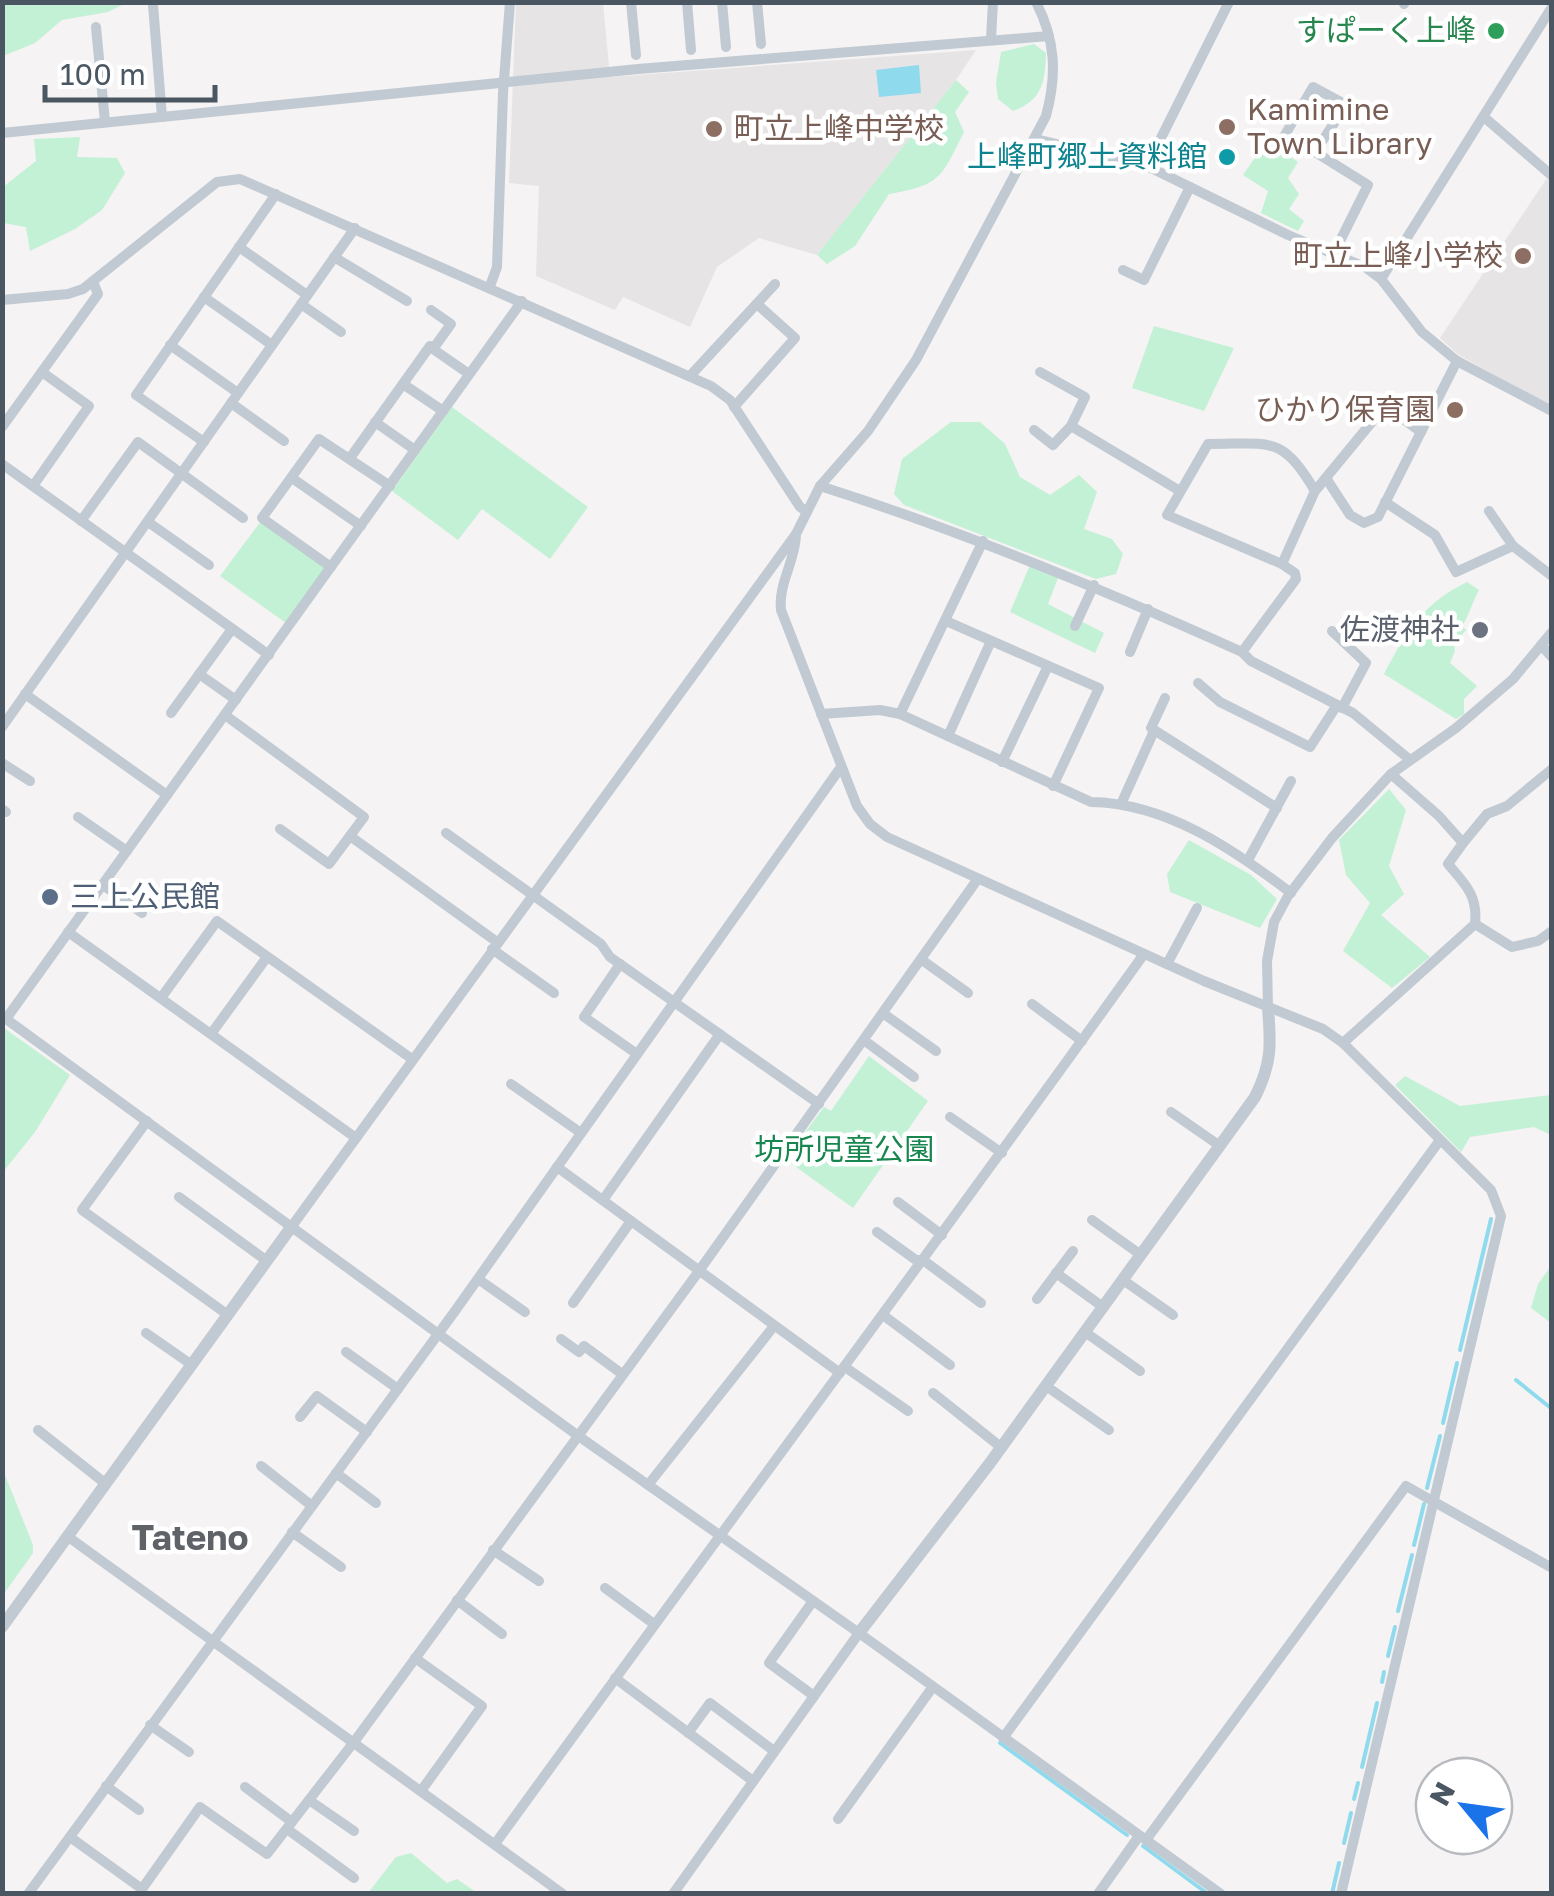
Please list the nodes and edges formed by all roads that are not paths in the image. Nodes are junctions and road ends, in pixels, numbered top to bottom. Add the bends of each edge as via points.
1 (510, 2) edge
2 (631, 2) edge
3 (686, 2) edge
4 (722, 2) edge
5 (757, 2) edge
6 (993, 2) edge
7 (1036, 2) edge
8 (1229, 2) edge
9 (153, 5) edge
10 (1552, 7) edge
11 (96, 27) dead end
12 (1049, 36) junction
13 (991, 40) junction
14 (761, 44) dead end
15 (726, 47) dead end
16 (691, 50) dead end
17 (636, 55) dead end
18 (506, 82) junction
19 (162, 117) junction
20 (1484, 117) junction
21 (105, 122) junction
22 (2, 132) edge
23 (1036, 139) junction
24 (1315, 152) junction
25 (1147, 166) junction
26 (1550, 174) edge
27 (1190, 187) junction
28 (276, 194) junction
29 (355, 228) junction
30 (239, 247) junction
31 (1332, 255) junction
32 (334, 256) junction
33 (1123, 270) dead end
34 (1381, 279) junction
35 (93, 282) junction
36 (775, 284) dead end
37 (490, 286) junction
38 (204, 297) junction
39 (304, 299) junction
40 (2, 300) edge
41 (522, 300) junction
42 (406, 301) dead end
43 (757, 304) junction
44 (431, 310) dead end
45 (340, 332) dead end
46 (170, 345) junction
47 (272, 345) junction
48 (433, 349) junction
49 (1457, 361) junction
50 (42, 372) junction
51 (1040, 372) dead end
52 (470, 374) junction
53 (690, 376) junction
54 (403, 384) junction
55 (235, 398) junction
56 (734, 406) junction
57 (1552, 411) edge
58 (442, 412) junction
59 (376, 422) junction
60 (1071, 426) junction
61 (2, 427) edge
62 (1034, 430) dead end
63 (1421, 432) junction
64 (284, 440) dead end
65 (204, 442) junction
66 (415, 450) junction
67 (350, 458) junction
68 (2, 464) edge
69 (182, 474) junction
70 (292, 478) junction
71 (1326, 478) junction
72 (33, 486) junction
73 (390, 486) junction
74 (820, 486) junction
75 (1180, 491) junction
76 (1315, 492) junction
77 (1386, 502) junction
78 (1489, 511) dead end
79 (808, 512) junction
80 (243, 518) dead end
81 (80, 521) junction
82 (148, 522) junction
83 (361, 526) junction
84 (796, 534) junction
85 (982, 541) junction
86 (1512, 546) junction
87 (126, 554) junction
88 (1282, 564) junction
89 (210, 565) dead end
90 (332, 567) junction
91 (1552, 576) edge
92 (1094, 585) junction
93 (1148, 609) junction
94 (946, 621) junction
95 (1075, 626) dead end
96 (232, 629) junction
97 (1332, 631) dead end
98 (1552, 632) edge
99 (991, 641) junction
100 (1541, 645) junction
101 (1130, 652) dead end
102 (1242, 652) junction
103 (268, 655) junction
104 (1552, 657) edge
105 (1048, 666) junction
106 (199, 674) junction
107 (1198, 684) dead end
108 (25, 694) junction
109 (1164, 698) dead end
110 (236, 700) junction
111 (1339, 706) junction
112 (171, 714) dead end
113 (820, 714) junction
114 (900, 714) junction
115 (225, 715) junction
116 (3, 724) edge
117 (1154, 731) junction
118 (948, 736) junction
119 (1409, 759) junction
120 (1002, 762) junction
121 (2, 763) edge
122 (841, 767) junction
123 (1552, 769) edge
124 (1391, 774) junction
125 (30, 781) dead end
126 (1291, 782) dead end
127 (1053, 786) junction
128 (168, 795) junction
129 (1122, 802) junction
130 (1277, 808) junction
131 (78, 816) dead end
132 (280, 829) dead end
133 (446, 833) dead end
134 (350, 836) junction
135 (1463, 842) junction
136 (127, 851) junction
137 (1248, 860) junction
138 (978, 880) junction
139 (103, 885) junction
140 (1291, 893) junction
141 (531, 896) junction
142 (1198, 908) dead end
143 (142, 913) dead end
144 (1475, 924) junction
145 (1552, 931) edge
146 (68, 932) junction
147 (495, 946) junction
148 (1144, 954) junction
149 (267, 957) junction
150 (922, 960) junction
151 (620, 964) junction
152 (1166, 964) junction
153 (968, 993) dead end
154 (554, 994) dead end
155 (161, 998) junction
156 (674, 1002) junction
157 (1032, 1004) dead end
158 (1268, 1008) junction
159 (884, 1014) junction
160 (4, 1018) edge
161 (211, 1034) junction
162 (720, 1034) junction
163 (865, 1040) junction
164 (1082, 1041) junction
165 (1343, 1043) junction
166 (936, 1052) dead end
167 (638, 1054) junction
168 (412, 1060) junction
169 (914, 1077) dead end
170 (511, 1084) dead end
171 (820, 1104) junction
172 (1171, 1112) dead end
173 (950, 1117) dead end
174 (148, 1121) junction
175 (581, 1133) junction
176 (356, 1138) junction
177 (1440, 1140) junction
178 (1220, 1146) junction
179 (1002, 1153) junction
180 (557, 1167) junction
181 (179, 1197) dead end
182 (603, 1200) junction
183 (898, 1202) dead end
184 (1092, 1220) dead end
185 (632, 1221) junction
186 (292, 1226) junction
187 (877, 1232) dead end
188 (942, 1235) junction
189 (1072, 1251) dead end
190 (1141, 1254) junction
191 (923, 1260) junction
192 (267, 1261) junction
193 (699, 1271) junction
194 (1056, 1273) junction
195 (478, 1279) junction
196 (1123, 1280) junction
197 (1037, 1299) dead end
198 (574, 1303) dead end
199 (981, 1303) dead end
200 (1103, 1306) junction
201 (525, 1312) dead end
202 (228, 1315) junction
203 (884, 1315) junction
204 (1173, 1315) dead end
205 (774, 1326) junction
206 (1085, 1332) junction
207 (146, 1333) dead end
208 (438, 1333) junction
209 (561, 1339) dead end
210 (346, 1352) dead end
211 (192, 1365) junction
212 (950, 1365) dead end
213 (842, 1370) junction
214 (1140, 1371) dead end
215 (622, 1374) junction
216 (1046, 1386) junction
217 (398, 1389) junction
218 (933, 1393) dead end
219 (908, 1411) dead end
220 (300, 1417) dead end
221 (38, 1430) dead end
222 (1108, 1430) dead end
223 (367, 1432) junction
224 (577, 1435) junction
225 (1002, 1448) junction
226 (261, 1466) dead end
227 (336, 1474) junction
228 (106, 1484) junction
229 (648, 1485) junction
230 (1434, 1502) junction
231 (376, 1503) dead end
232 (312, 1506) junction
233 (292, 1532) junction
234 (719, 1534) junction
235 (67, 1536) junction
236 (493, 1550) junction
237 (341, 1567) dead end
238 (1552, 1568) edge
239 (539, 1582) dead end
240 (605, 1588) dead end
241 (457, 1600) junction
242 (814, 1601) junction
243 (654, 1624) junction
244 (2, 1627) edge
245 (859, 1633) junction
246 (502, 1634) dead end
247 (212, 1641) junction
248 (415, 1658) junction
249 (615, 1678) junction
250 (932, 1688) junction
251 (814, 1696) junction
252 (150, 1725) junction
253 (688, 1733) junction
254 (1003, 1738) junction
255 (354, 1742) junction
256 (774, 1751) junction
257 (189, 1752) dead end
258 (753, 1781) junction
259 (106, 1786) junction
260 (244, 1787) dead end
261 (421, 1791) junction
262 (309, 1800) junction
263 (139, 1810) dead end
264 (838, 1819) dead end
265 (289, 1825) junction
266 (354, 1831) dead end
267 (70, 1836) junction
268 (1143, 1838) junction
269 (495, 1844) junction
270 (354, 1878) dead end
271 (28, 1894) edge
272 (563, 1894) edge
273 (673, 1894) edge
274 (1098, 1894) edge
275 (1221, 1894) edge
276 (1340, 1894) edge

1 - 18 street
2 - 17 street
3 - 16 street
4 - 15 street
5 - 14 street
6 - 13 street
7 - 12 street
8 - 25 street
9 - 19 street
10 - 20 street
11 - 21 street
12 - 13 street
12 - 23 street via 1054,88
13 - 18 street
18 - 19 street
18 - 37 street via 498,267
19 - 21 street
20 - 26 street
20 - 34 street
21 - 22 street
23 - 25 street
23 - 74 street via 916,360
24 - 24 street via 1282,140 1313,87 1346,105
24 - 31 street via 1368,186
25 - 27 street
27 - 31 street
27 - 33 street via 1144,280
28 - 29 street
28 - 30 street
28 - 35 street via 240,179 217,182
29 - 32 street
29 - 37 street
30 - 38 street
30 - 39 street
31 - 34 street
32 - 39 street
32 - 42 street
34 - 49 street via 1422,332
35 - 40 street via 68,294
35 - 50 street via 98,294
36 - 43 street
37 - 41 street
38 - 46 street
38 - 47 street
39 - 45 street
39 - 47 street
41 - 52 street
41 - 53 street
43 - 53 street
43 - 56 street via 795,338
44 - 48 street via 451,324
46 - 55 street
46 - 65 street via 136,394
47 - 55 street
48 - 52 street
48 - 54 street
49 - 57 street
49 - 63 street
50 - 61 street
50 - 72 street via 89,406
51 - 60 street via 1084,398
52 - 58 street
53 - 56 street
54 - 58 street
54 - 59 street
55 - 64 street
55 - 65 street
56 - 79 street
58 - 66 street
59 - 66 street
59 - 67 street
60 - 62 street via 1052,445
60 - 75 street
63 - 71 street via 1385,406
63 - 77 street
65 - 69 street
66 - 73 street
67 - 70 street via 319,439
67 - 73 street
68 - 72 street
69 - 80 street
69 - 81 street via 138,442
69 - 82 street
70 - 83 street
70 - 90 street via 262,518
71 - 76 street
71 - 77 street via 1350,515 1364,523 1378,517
72 - 81 street
73 - 83 street
74 - 79 street
74 - 85 street
75 - 76 street via 1208,444 1273,444 1297,462
75 - 88 street via 1167,515
76 - 88 street
77 - 86 street via 1436,535 1456,572
78 - 86 street
79 - 84 street
81 - 87 street
82 - 87 street
82 - 89 street
83 - 90 street
84 - 113 street via 781,610
84 - 141 street
85 - 92 street
85 - 94 street
86 - 91 street
87 - 96 street
87 - 108 street
88 - 102 street via 1296,579
90 - 103 street
92 - 93 street
92 - 95 street
93 - 101 street
93 - 102 street
94 - 99 street
94 - 114 street
96 - 103 street
96 - 106 street
97 - 111 street via 1366,663
98 - 100 street
99 - 105 street
99 - 118 street
100 - 104 street
100 - 119 street via 1470,716
102 - 111 street
103 - 110 street
105 - 120 street
105 - 127 street via 1100,688
106 - 110 street
106 - 112 street
107 - 111 street via 1310,748
108 - 116 street
108 - 128 street
109 - 117 street
110 - 115 street
111 - 119 street
113 - 114 street
113 - 122 street
114 - 118 street
115 - 128 street
115 - 134 street via 364,817
117 - 129 street
117 - 130 street
118 - 120 street
119 - 124 street
120 - 127 street
121 - 125 street
122 - 138 street via 870,824
122 - 156 street
123 - 135 street via 1488,814
124 - 135 street
124 - 140 street
126 - 130 street
127 - 129 street via 1091,802
128 - 136 street
129 - 137 street
130 - 137 street
131 - 136 street
132 - 134 street via 330,864
133 - 141 street
134 - 147 street
135 - 144 street via 1448,864 1477,904
136 - 139 street
137 - 140 street
138 - 148 street
138 - 150 street
139 - 143 street
139 - 146 street
140 - 158 street via 1274,922
141 - 147 street
141 - 151 street
142 - 152 street
144 - 145 street via 1512,947
144 - 165 street
146 - 155 street
146 - 160 street
147 - 154 street
147 - 168 street
148 - 152 street
148 - 164 street
149 - 155 street via 217,921
149 - 161 street
149 - 168 street
150 - 153 street
150 - 159 street
151 - 156 street
151 - 167 street via 584,1017
152 - 158 street
155 - 161 street
156 - 162 street
156 - 167 street
157 - 164 street
158 - 165 street
158 - 178 street via 1268,1070
159 - 163 street
159 - 166 street
160 - 174 street
161 - 176 street
162 - 171 street
162 - 182 street
163 - 169 street
163 - 171 street
164 - 179 street
165 - 177 street
167 - 175 street
168 - 176 street
170 - 175 street
171 - 193 street
172 - 178 street
173 - 179 street
174 - 186 street
174 - 202 street via 82,1210
175 - 180 street
176 - 186 street
177 - 230 street via 1491,1190 1501,1216
177 - 254 street
178 - 190 street
179 - 188 street
180 - 182 street
180 - 195 street
181 - 192 street
182 - 185 street
183 - 188 street
184 - 190 street
185 - 193 street
185 - 198 street
186 - 192 street
186 - 208 street
187 - 191 street
188 - 191 street
189 - 194 street
190 - 196 street
191 - 199 street
191 - 203 street
192 - 202 street
193 - 205 street
193 - 215 street
194 - 197 street
194 - 200 street
195 - 201 street
195 - 208 street
196 - 200 street
196 - 204 street
200 - 206 street
202 - 211 street
203 - 212 street
203 - 213 street
205 - 213 street
205 - 229 street
206 - 214 street
206 - 216 street
207 - 211 street
208 - 217 street
208 - 224 street
209 - 215 street via 579,1352 584,1346
210 - 217 street
211 - 228 street
213 - 219 street
213 - 234 street
215 - 224 street
216 - 222 street
216 - 225 street
217 - 223 street
218 - 225 street
220 - 223 street via 317,1396
221 - 228 street
223 - 227 street
224 - 229 street
224 - 236 street
225 - 245 street
226 - 232 street
227 - 231 street
227 - 232 street
228 - 235 street
229 - 234 street
230 - 238 street
230 - 268 street via 1406,1486
230 - 276 street
232 - 233 street
233 - 237 street
233 - 247 street
234 - 242 street
234 - 243 street
235 - 244 street
235 - 247 street
236 - 239 street
236 - 241 street
240 - 243 street
241 - 246 street
241 - 248 street
242 - 245 street
242 - 251 street via 769,1663
243 - 249 street
245 - 250 street
245 - 251 street
247 - 252 street
247 - 255 street
248 - 255 street
248 - 261 street via 482,1706
249 - 253 street
249 - 269 street
250 - 254 street
250 - 264 street
251 - 256 street
252 - 257 street
252 - 259 street
253 - 256 street via 710,1703
253 - 258 street
254 - 268 street
255 - 261 street
255 - 262 street
256 - 258 street
258 - 273 street
259 - 263 street
259 - 267 street
260 - 265 street
261 - 269 street
262 - 265 street
262 - 266 street
265 - 267 street via 267,1854 200,1808 142,1889
265 - 270 street
267 - 271 street
268 - 274 street
268 - 275 street
269 - 272 street

